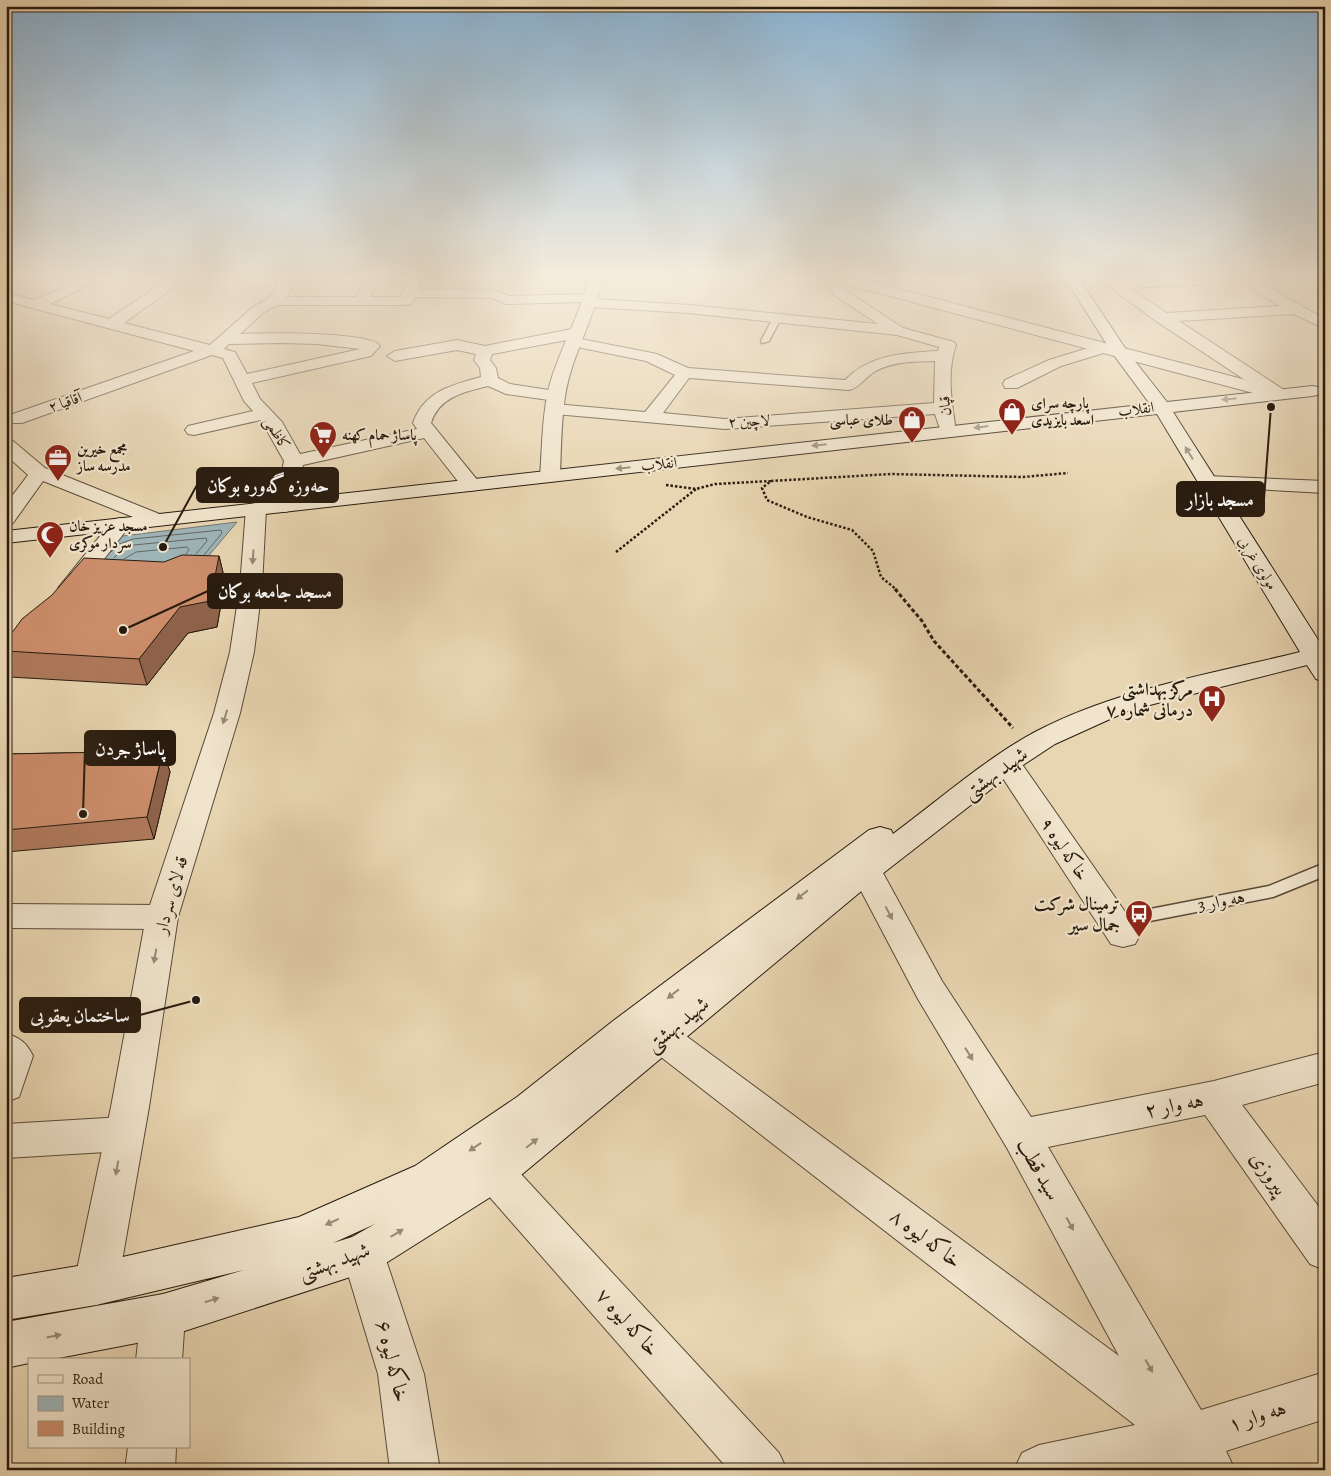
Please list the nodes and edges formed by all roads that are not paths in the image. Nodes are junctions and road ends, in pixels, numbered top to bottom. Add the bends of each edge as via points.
1 (206, 349) edge
2 (223, 349) edge
3 (370, 349) edge
4 (435, 349) edge
5 (473, 349) edge
6 (504, 349) edge
7 (571, 349) edge
8 (620, 349) edge
9 (946, 349) edge
10 (1101, 349) joint
11 (1118, 349) edge
12 (1209, 349) edge
13 (485, 352) junction
14 (1121, 354) junction
15 (394, 356) dead end
16 (943, 356) junction
17 (685, 372) junction
18 (242, 380) junction
19 (490, 380) junction
20 (1011, 384) dead end
21 (1319, 388) edge
22 (1278, 394) junction
23 (555, 402) junction
24 (1161, 406) junction
25 (943, 408) junction
26 (265, 414) junction
27 (652, 415) junction
28 (9, 420) edge
29 (194, 430) dead end
30 (947, 431) junction
31 (428, 432) junction
32 (6, 445) edge
33 (294, 461) junction
34 (35, 472) junction
35 (550, 476) junction
36 (1207, 482) junction
37 (471, 485) junction
38 (1325, 487) edge
39 (271, 507) junction
40 (6, 519) edge
41 (155, 519) junction
42 (120, 524) junction
43 (6, 537) edge
44 (54, 608) edge
45 (1320, 654) edge
46 (1013, 748) junction
47 (866, 870) junction
48 (1325, 870) edge
49 (6, 916) edge
50 (162, 917) junction
51 (1118, 928) joint
52 (661, 1037) junction
53 (6, 1048) edge
54 (1325, 1067) edge
55 (6, 1086) edge
56 (1214, 1097) junction
57 (123, 1134) junction
58 (1021, 1136) junction
59 (6, 1141) edge
60 (494, 1174) junction
61 (1325, 1250) edge
62 (363, 1254) junction
63 (96, 1284) junction
64 (6, 1299) edge
65 (163, 1316) junction
66 (6, 1345) edge
67 (159, 1358) edge
68 (1325, 1394) edge
69 (152, 1448) edge
70 (1200, 1454) edge
71 (150, 1470) edge
72 (415, 1470) edge
73 (762, 1470) edge
74 (1039, 1470) edge

1 - 28 street, آقاقیا ۲
2 - 18 street, کاظمی
3 - 18 street via 366,353
4 - 15 street
5 - 13 street
6 - 13 street
7 - 23 street
8 - 17 street via 651,357
9 - 16 street, قپان
10 - 14 street
10 - 20 street via 1056,363
11 - 14 street, مولوی غربی
12 - 22 street
13 - 19 street via 482,360 488,368
14 - 22 street
14 - 24 street, مولوی غربی
16 - 17 street via 875,363 850,385
16 - 25 street, قپان
17 - 27 street
18 - 26 street, کاظمی via 252,401
19 - 23 street, لاچین ۲ via 506,389
19 - 31 street via 446,393 433,402 423,414 422,424
21 - 22 street, انقلاب
22 -> 24 street, انقلاب
23 - 27 street, لاچین ۲
23 - 35 street
24 -> 30 street, انقلاب
36 -> 24 street, مولوی غربی
25 - 27 street, لاچین ۲ via 725,424
25 - 30 street, قپان
26 - 29 street
26 - 33 street, کاظمی via 273,422
30 -> 35 street, انقلاب
31 - 33 street
31 - 37 street
32 - 34 street
33 - 39 street, کاظمی
34 - 40 street via 39,474
34 - 41 street
35 - 37 street, انقلاب
36 - 38 street
36 - 45 street, مولوی غربی
37 - 39 street, انقلاب
39 - 41 street, انقلاب
39 -> 50 street, قه لای سردار via 251,586 242,652 227,713
41 - 42 street, انقلاب
42 - 43 street, انقلاب
42 - 44 street
45 - 46 street, شهید بهشتی via 1121,704 1045,738
46 - 47 street, شهید بهشتی
46 - 51 street, خاکه لیوه ۹
46 -> 63 street, شهید بهشتی via 818,882 530,1109 429,1178 303,1236
47 - 52 street, شهید بهشتی
47 -> 58 street, سید قطب via 930,990
48 - 51 lane, هه وار 3 via 1273,891
49 - 50 street
50 -> 57 street, قه لای سردار
60 -> 52 street, شهید بهشتی
52 - 70 street, خاکه لیوه ۸
53 - 55 street via 15,1056
54 - 56 street, هه وار ۲
56 - 58 street, هه وار ۲
56 - 61 street, پیروزی
57 - 59 street
57 -> 63 street, قه لای سردار
58 -> 70 street, سید قطب
62 -> 60 street, شهید بهشتی
60 - 73 street, خاکه لیوه ۷
65 -> 62 street, شهید بهشتی
62 - 72 street, خاکه لیوه ۶ via 401,1374
63 - 64 street, شهید بهشتی
66 -> 65 street, شهید بهشتی
65 - 67 street
68 - 70 street, هه وار ۱
69 - 71 street
70 - 74 street, هه وار ۱

